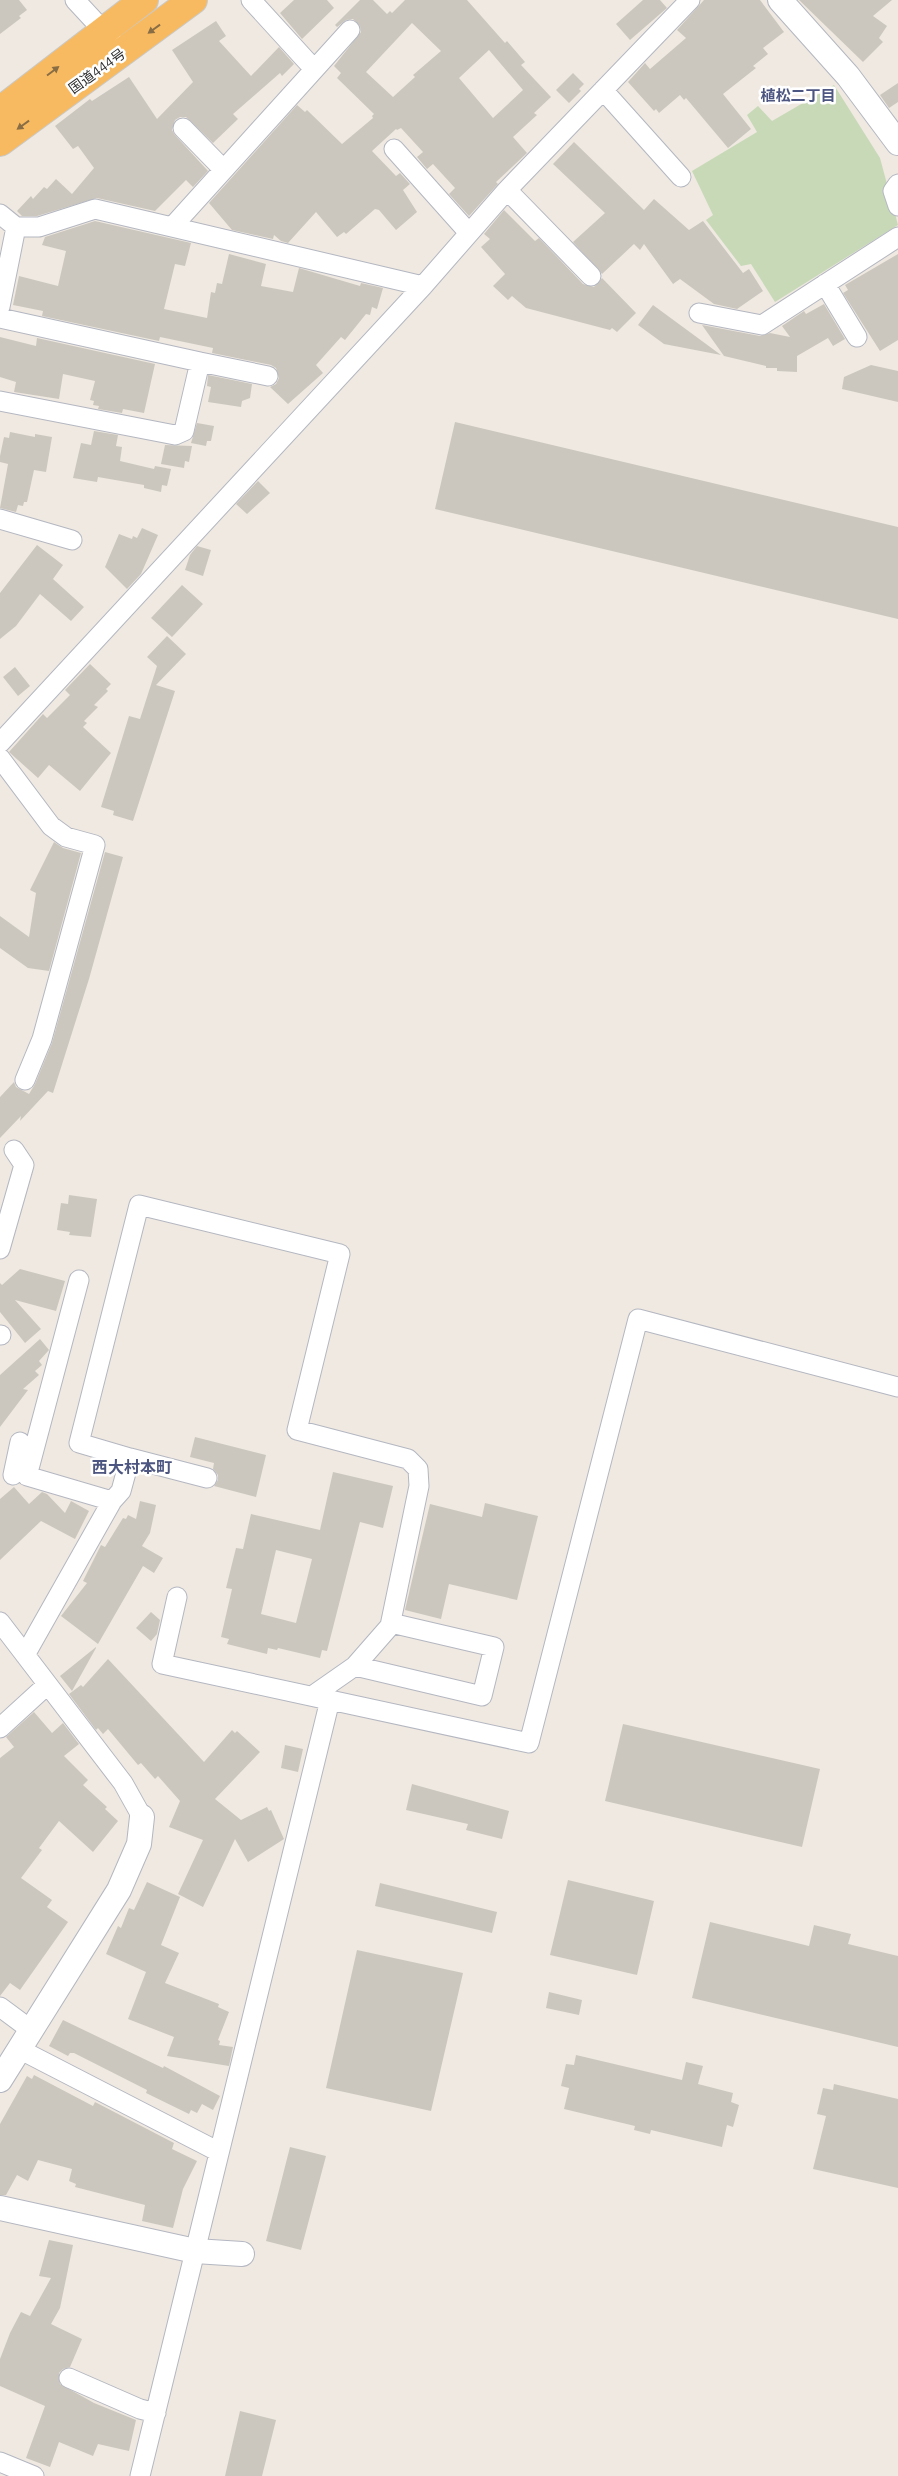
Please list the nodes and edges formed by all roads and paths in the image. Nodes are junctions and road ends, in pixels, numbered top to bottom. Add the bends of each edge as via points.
1 (75, 0) edge
2 (144, 0) edge
3 (193, 0) edge
4 (251, 0) edge
5 (690, 0) edge
6 (780, 0) edge
7 (350, 30) dead end
8 (105, 31) junction
9 (122, 52) junction
10 (314, 69) junction
11 (603, 90) junction
12 (0, 111) edge
13 (183, 128) dead end
14 (0, 142) edge
15 (898, 143) edge
16 (394, 149) dead end
17 (223, 169) junction
18 (681, 177) dead end
19 (898, 184) edge
20 (508, 190) junction
21 (898, 206) edge
22 (0, 214) edge
23 (16, 227) junction
24 (172, 227) junction
25 (469, 233) junction
26 (898, 238) edge
27 (591, 276) dead end
28 (825, 284) junction
29 (3, 286) edge
30 (423, 286) junction
31 (0, 307) edge
32 (699, 313) dead end
33 (0, 318) edge
34 (857, 336) dead end
35 (200, 362) junction
36 (268, 376) dead end
37 (0, 401) edge
38 (0, 519) edge
39 (72, 540) dead end
40 (1, 738) edge
41 (0, 758) edge
42 (25, 1080) dead end
43 (14, 1150) dead end
44 (3, 1226) edge
45 (0, 1250) edge
46 (79, 1280) dead end
47 (898, 1387) edge
48 (20, 1442) dead end
49 (130, 1458) junction
50 (207, 1478) dead end
51 (13, 1479) edge
52 (112, 1501) junction
53 (177, 1597) dead end
54 (0, 1622) edge
55 (391, 1623) junction
56 (24, 1655) junction
57 (355, 1666) junction
58 (47, 1685) junction
59 (321, 1698) junction
60 (0, 1728) edge
61 (142, 1817) joint
62 (0, 2008) edge
63 (25, 2039) junction
64 (0, 2080) edge
65 (219, 2152) junction
66 (0, 2208) edge
67 (194, 2251) junction
68 (242, 2254) dead end
69 (69, 2378) dead end
70 (156, 2413) junction
71 (0, 2462) edge
72 (34, 2476) edge
73 (140, 2476) edge

1 - 8 street
2 - 8 highway, 国道444号
3 -> 9 highway, 国道444号
4 - 10 street
5 - 11 street
6 - 15 street via 848,76
7 - 10 street
8 - 9 street
12 -> 8 highway, 国道444号
9 -> 14 highway, 国道444号
10 - 17 street
11 - 18 street
11 - 20 street
13 - 17 street
16 - 25 street
17 - 24 street
19 - 21 street via 893,190
20 - 25 street
20 - 27 street
22 - 23 street
23 - 24 street via 39,227 95,209
23 - 29 street
24 - 30 street
25 - 30 street
26 - 28 street
28 - 32 street via 762,325
28 - 34 street
29 - 31 street
30 - 40 street
33 - 35 street
35 - 36 street
35 - 37 street via 184,431 175,435
38 - 39 street
41 - 42 street via 51,826 66,837 95,845 42,1039
43 - 44 street via 24,1165
44 - 45 street
46 - 51 street
47 - 59 street via 638,1319 529,1743
48 - 51 street
49 - 50 street
49 - 52 street via 121,1491
49 - 55 street via 79,1443 139,1205 340,1254 297,1430 408,1459 418,1469 419,1486
51 - 52 street
52 - 56 street
53 - 59 street via 162,1664
54 - 56 street
55 - 57 street
55 - 57 street via 494,1647 482,1696
56 - 58 street
57 - 59 street
58 - 60 street
58 - 61 street via 123,1783
59 - 65 street
61 - 63 street via 139,1844 119,1890
62 - 63 street
63 - 64 street
63 - 65 street
65 - 67 street
66 - 67 street
67 - 68 street
67 - 70 street
69 - 70 street
70 - 73 street
71 - 72 street

